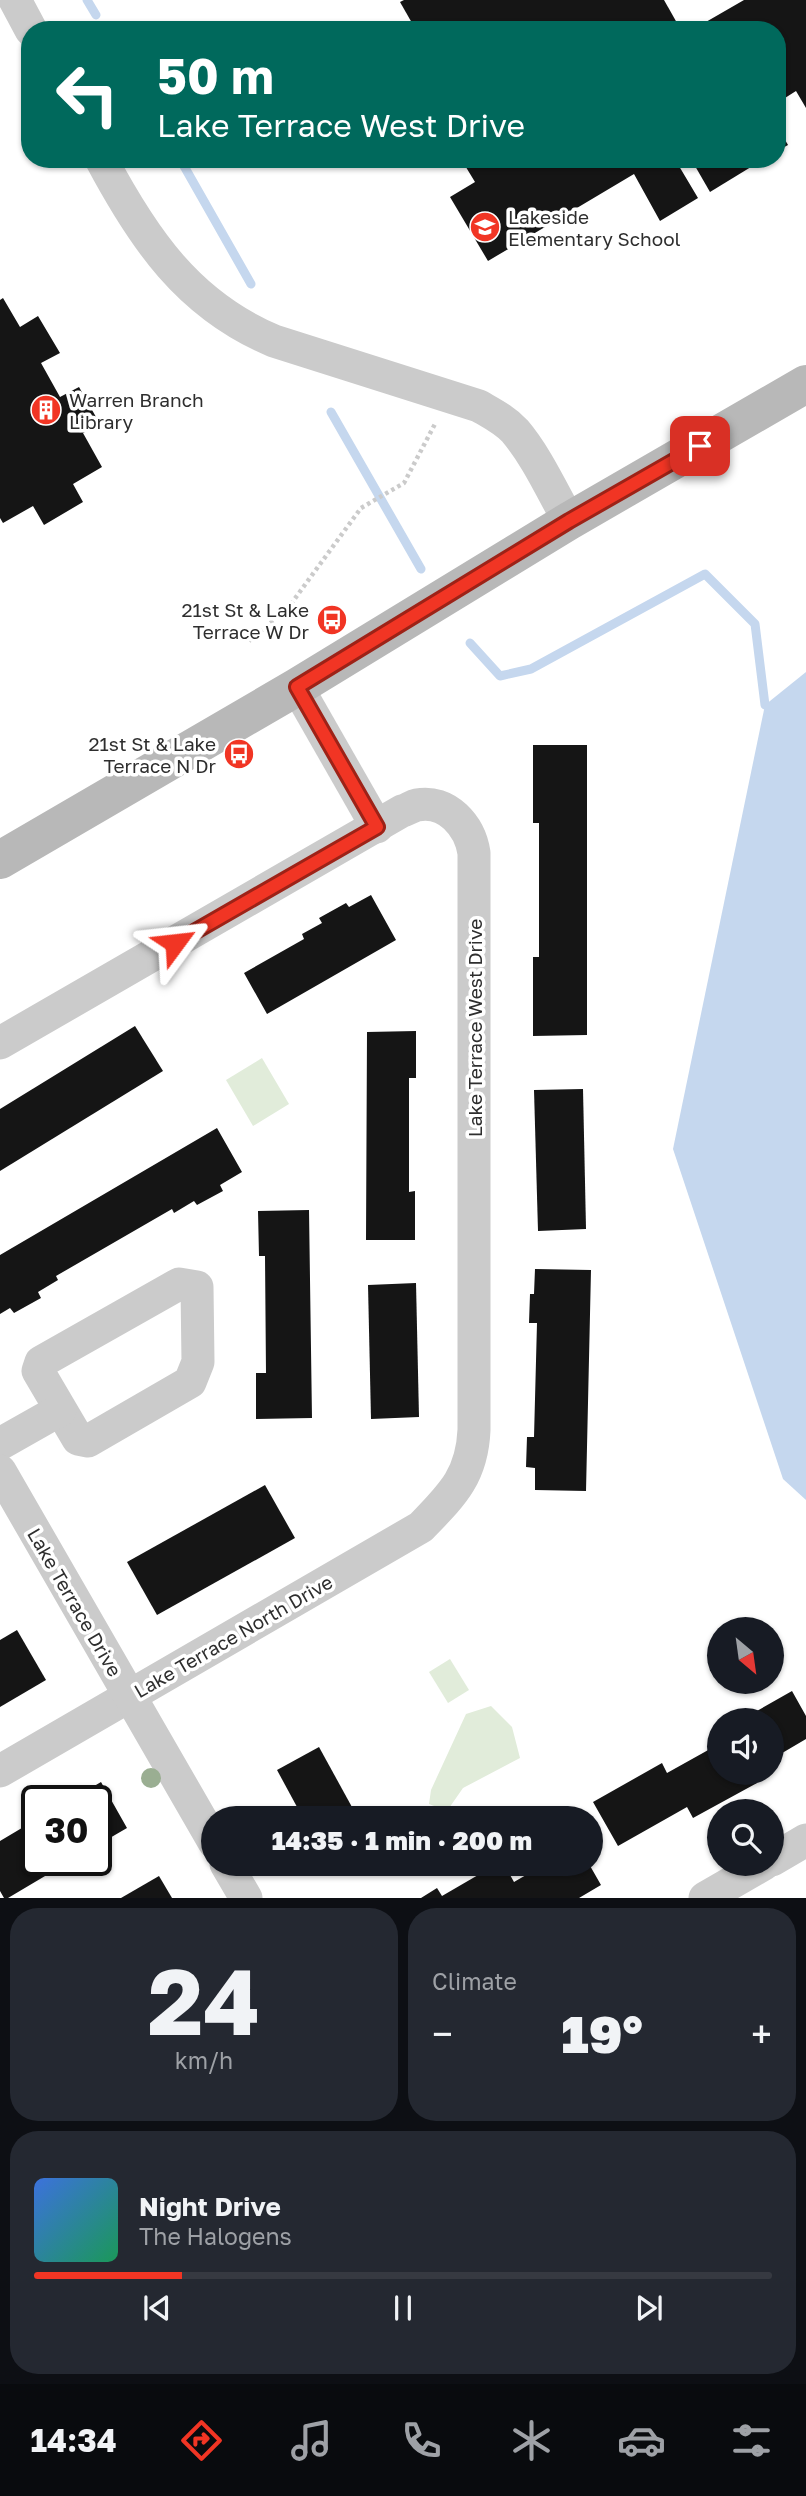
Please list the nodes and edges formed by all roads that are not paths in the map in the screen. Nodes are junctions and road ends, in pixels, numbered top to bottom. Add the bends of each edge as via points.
1 (15, 0) edge
2 (26, 21) edge
3 (106, 168) edge
4 (806, 384) edge
5 (569, 521) junction
6 (297, 687) junction
7 (377, 827) junction
8 (0, 860) edge
9 (0, 1043) edge
10 (60, 1410) junction
11 (0, 1444) edge
12 (0, 1471) edge
13 (456, 1489) joint
14 (130, 1696) junction
15 (0, 1771) edge
16 (201, 1819) edge
17 (806, 1840) edge
18 (784, 1853) edge
19 (233, 1876) edge
20 (743, 1876) edge
21 (246, 1898) edge
22 (705, 1898) edge

1 - 2 street
3 - 5 street via 148,240 204,298 247,330 274,341 479,406 499,418 527,447
4 - 5 main road
5 - 6 main road
6 - 7 street
6 - 8 main road
7 - 9 street, Lake Terrace West Drive
7 - 13 street, Lake Terrace West Drive via 416,805 432,805 464,825 474,853 473,1438 466,1472
10 - 10 street via 78,1439 88,1441 190,1382 198,1362 197,1287 179,1284 41,1362 38,1371
10 - 11 street
12 - 14 street, Lake Terrace Drive
13 - 14 street, Lake Terrace North Drive via 421,1527
14 - 15 street, Lake Terrace North Drive
14 - 16 street, Lake Terrace Drive
17 - 18 street
19 - 21 street
20 - 22 street

